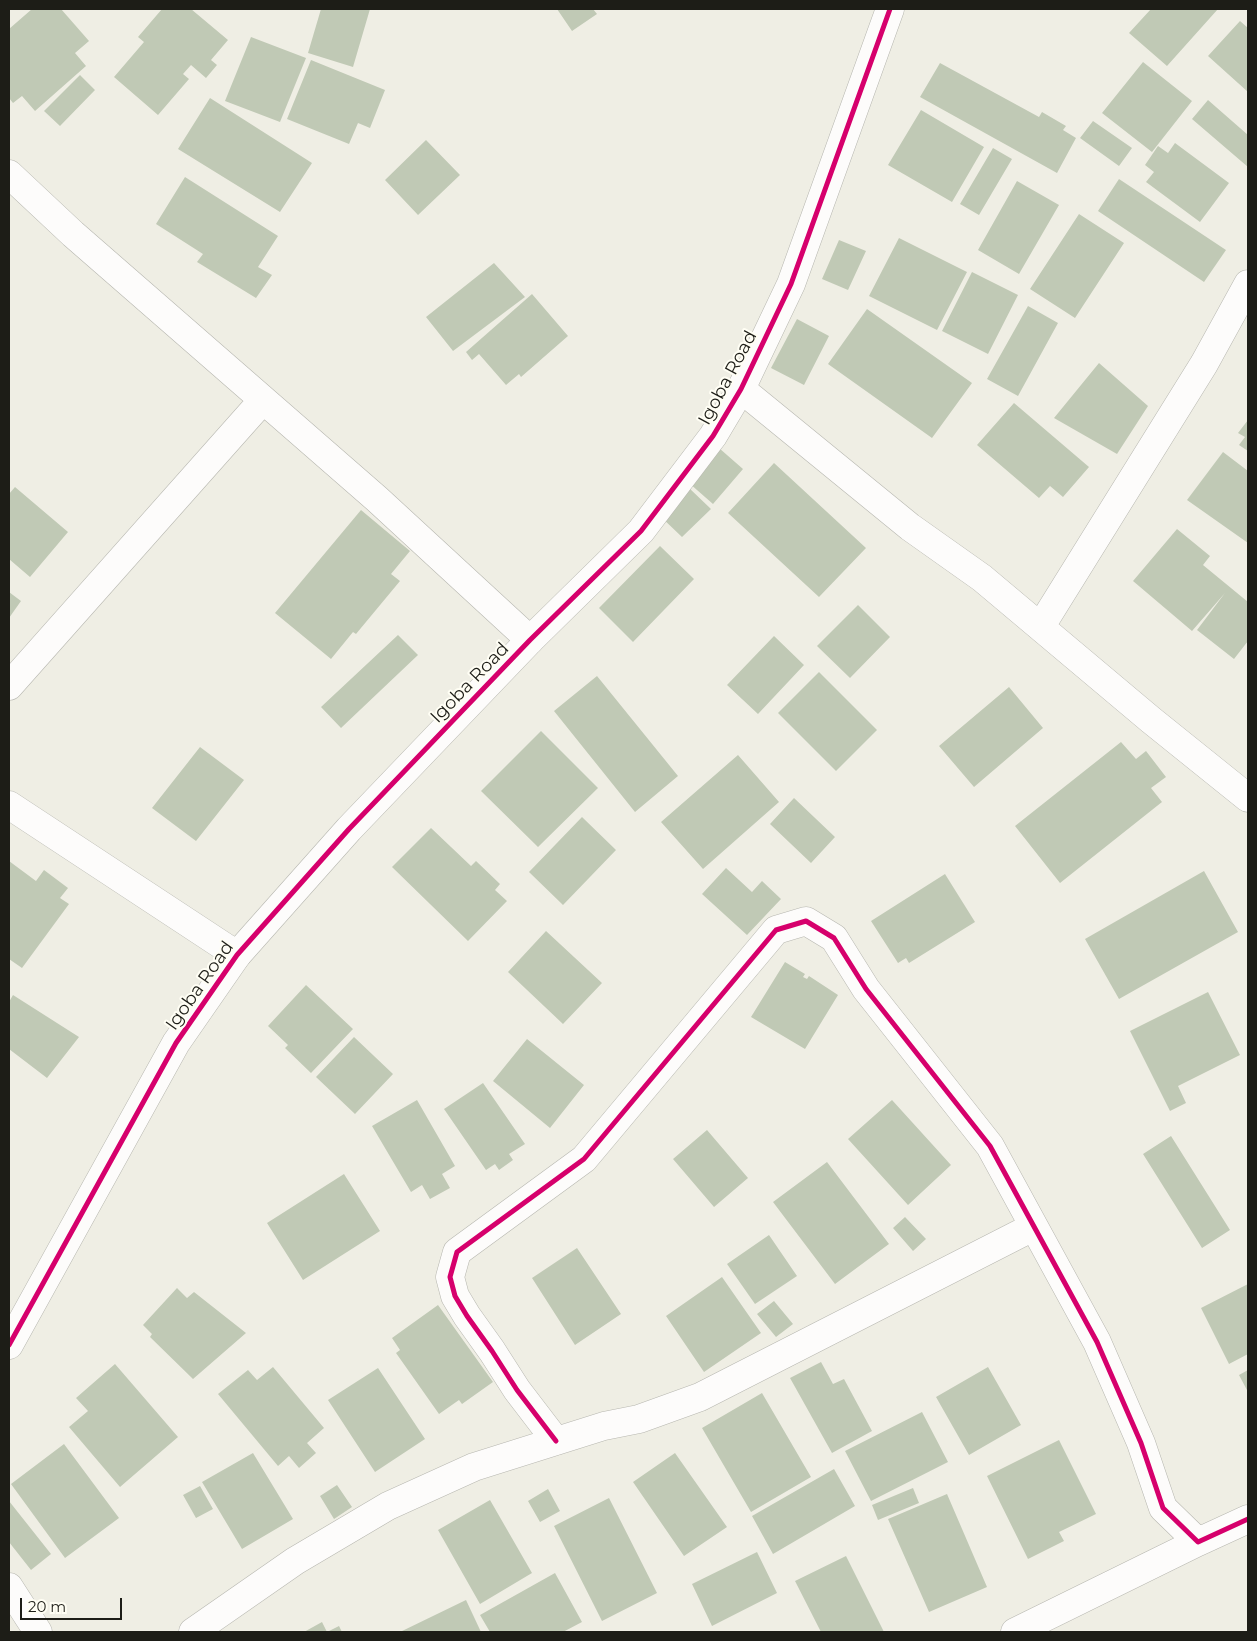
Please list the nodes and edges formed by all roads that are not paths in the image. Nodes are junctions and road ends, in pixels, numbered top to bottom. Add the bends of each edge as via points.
1 (890, 9) edge
2 (9, 174) edge
3 (1248, 284) edge
4 (741, 389) junction
5 (263, 400) junction
6 (1041, 626) junction
7 (530, 640) junction
8 (9, 686) edge
9 (1248, 798) edge
10 (9, 805) edge
11 (237, 955) junction
12 (1033, 1227) junction
13 (9, 1345) edge
14 (556, 1441) junction
15 (1248, 1519) edge
16 (1198, 1542) junction
17 (9, 1588) edge
18 (38, 1632) edge
19 (193, 1632) edge
20 (1016, 1632) edge

1 - 4 street, Igoba Road via 791,284
2 - 5 street
3 - 6 street via 1204,364
4 - 6 street via 910,527 982,578
4 - 7 street, Igoba Road via 713,436 641,531
5 - 7 street via 384,505
5 - 8 street
6 - 9 street
7 - 11 street, Igoba Road via 348,829
10 - 11 street
11 - 13 street, Igoba Road via 176,1042
12 - 14 street via 700,1397 639,1419
12 - 14 street via 990,1146 866,989 834,938 806,921 776,930 584,1159 457,1252 450,1277 456,1296 517,1390
12 - 16 street via 1097,1342 1141,1443 1163,1508
14 - 19 street via 474,1467 388,1506 295,1561
15 - 16 street
16 - 20 street
17 - 18 street

